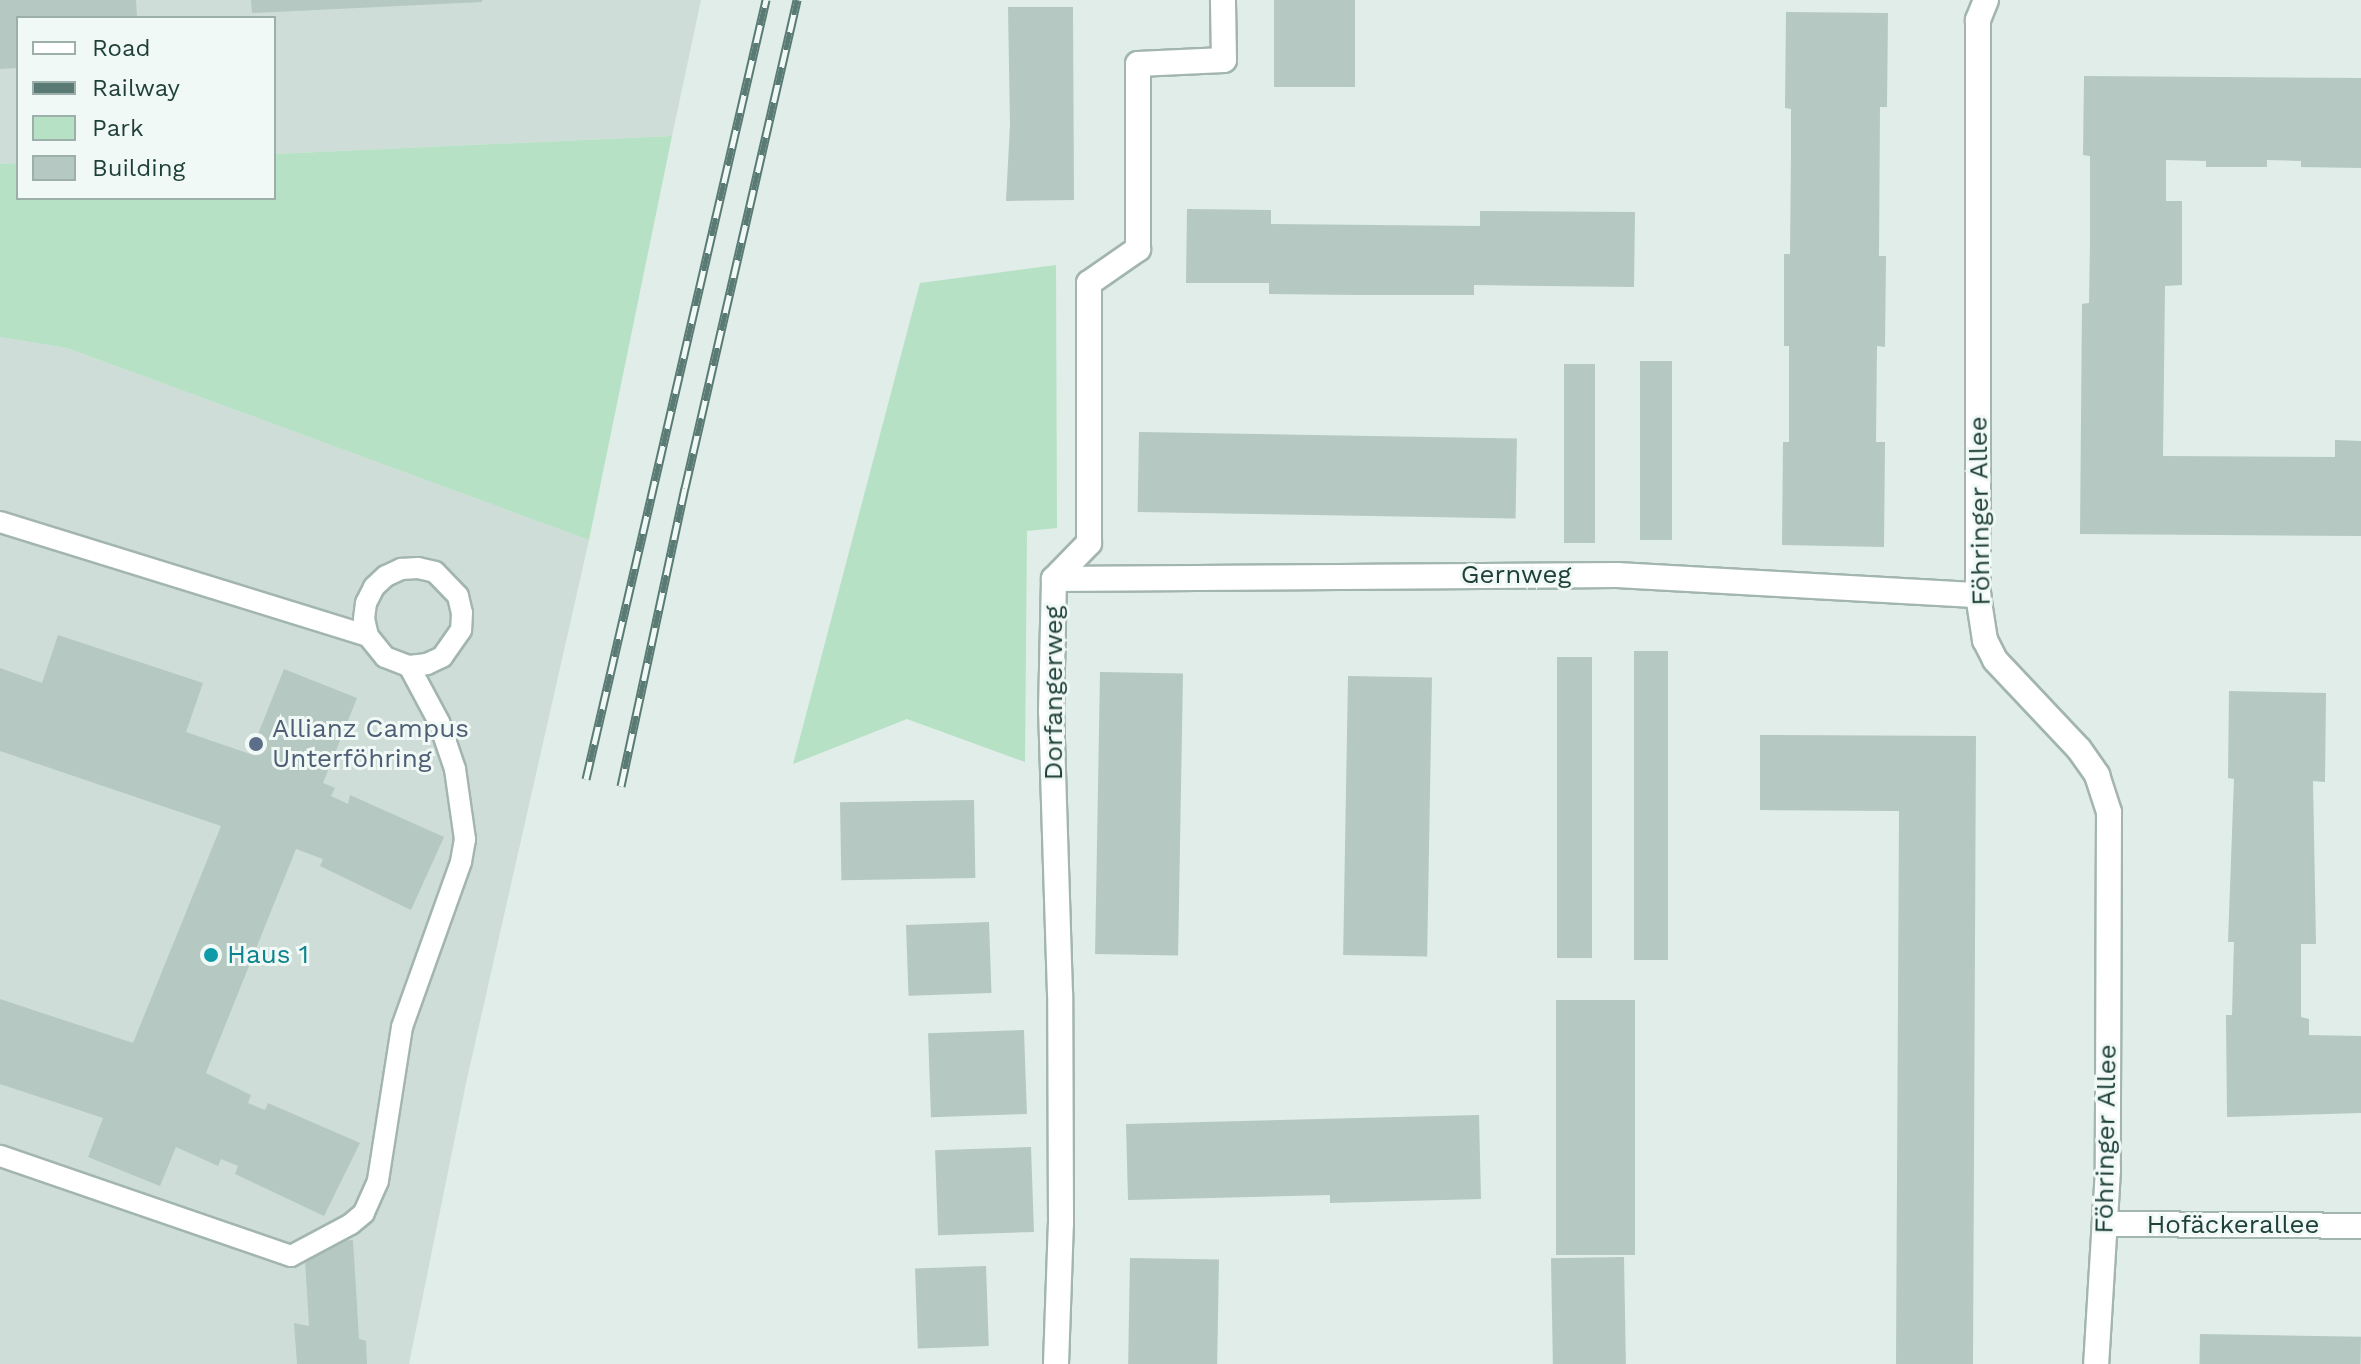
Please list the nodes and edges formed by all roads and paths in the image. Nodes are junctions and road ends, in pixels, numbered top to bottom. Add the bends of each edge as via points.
1 (1223, 0) edge
2 (1986, 0) edge
3 (0, 522) edge
4 (1054, 579) junction
5 (1978, 595) junction
6 (368, 636) junction
7 (409, 666) junction
8 (0, 1156) edge
9 (2106, 1224) junction
10 (2361, 1226) edge
11 (1056, 1364) edge
12 (2096, 1364) edge

1 - 4 street, Dorfangerweg via 1224,60 1138,64 1138,249 1089,283 1089,543
2 - 5 street, Föhringer Allee via 1978,20
3 - 6 lane
4 - 5 street, Gernweg via 1617,575
4 - 11 street, Dorfangerweg via 1051,712 1061,1224
5 - 9 street, Föhringer Allee via 1985,640 1995,660 2079,749 2097,775 2109,812
6 - 7 lane via 385,657
6 - 7 lane via 366,603 386,576 410,568 435,572 458,596 461,630 442,657
7 - 8 lane via 449,745 465,839 402,1027 384,1153 364,1213 291,1256
9 - 10 street, Hofäckerallee
9 - 12 street, Föhringer Allee

